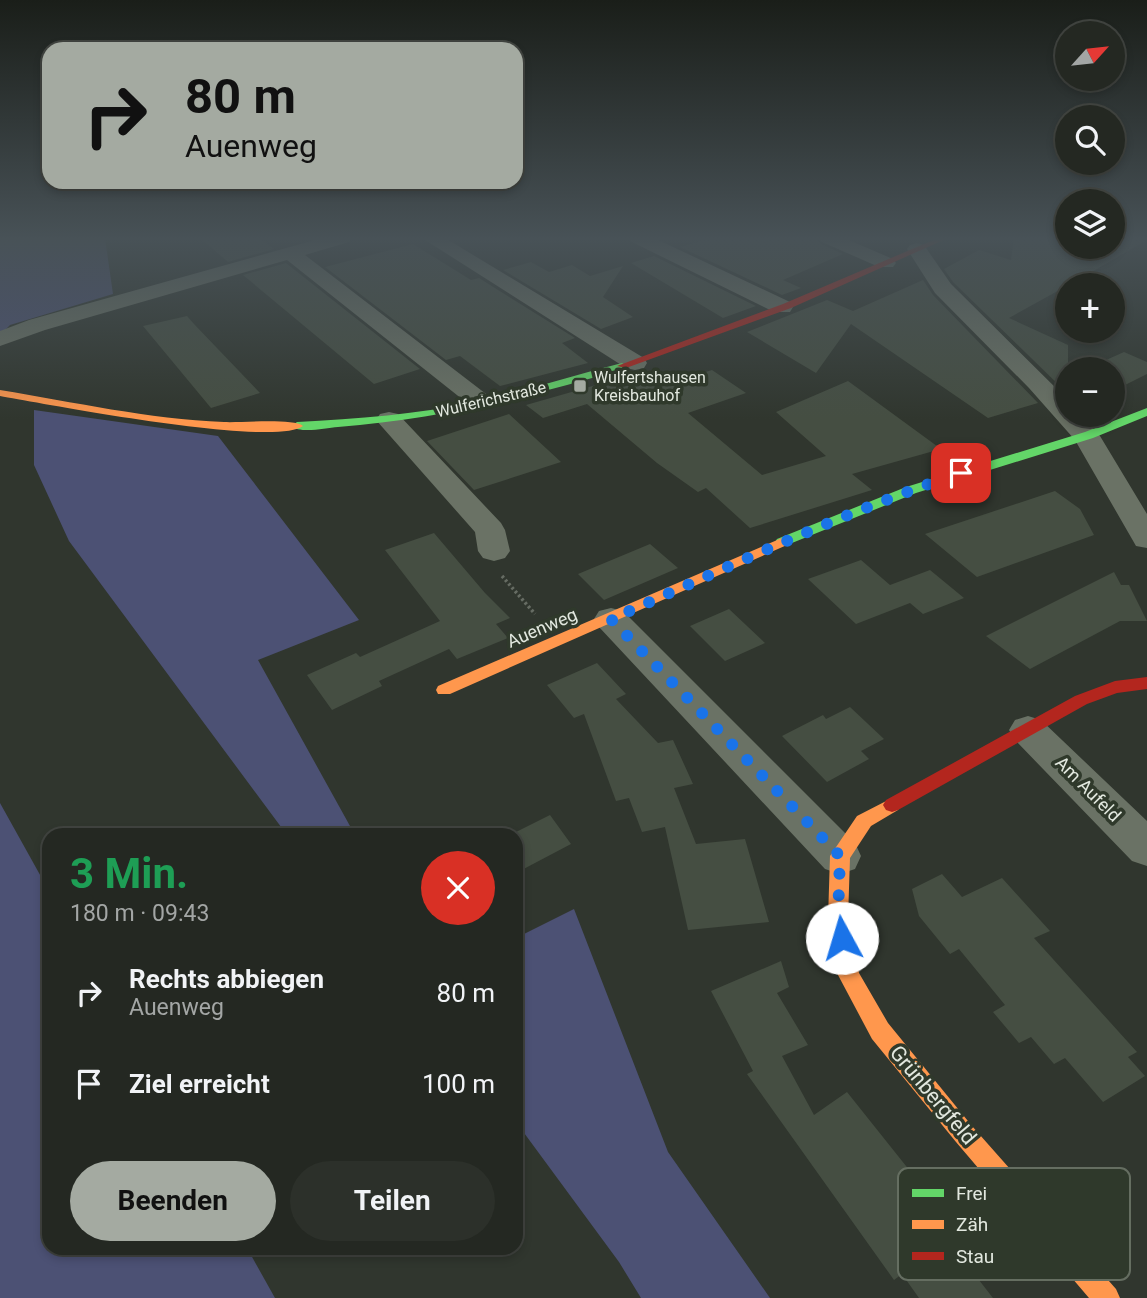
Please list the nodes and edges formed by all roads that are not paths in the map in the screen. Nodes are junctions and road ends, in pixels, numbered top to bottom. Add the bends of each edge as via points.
1 (130, 299) edge
2 (348, 299) edge
3 (531, 299) edge
4 (765, 299) edge
5 (802, 299) edge
6 (954, 299) edge
7 (782, 307) junction
8 (0, 340) edge
9 (635, 363) junction
10 (0, 393) edge
11 (481, 402) junction
12 (1147, 412) edge
13 (389, 419) junction
14 (1086, 436) junction
15 (1147, 539) edge
16 (494, 551) road end
17 (611, 619) junction
18 (1147, 684) edge
19 (444, 690) dead end
20 (1028, 730) junction
21 (1147, 848) edge
22 (840, 856) junction
23 (994, 1168) edge
24 (1091, 1280) edge
25 (1107, 1298) edge

1 - 8 street
2 - 11 street
3 - 9 street
4 - 7 street
5 - 7 street, Wulferichstraße
6 - 14 street
7 - 9 street, Wulferichstraße
9 - 11 street, Wulferichstraße
10 - 13 street, Wulferichstraße via 233,426 289,427
11 - 13 street, Wulferichstraße
12 - 14 street, Auenweg
13 - 16 street via 491,530
14 - 15 street
14 - 17 street, Auenweg via 911,490
17 - 19 street, Auenweg
17 - 22 street
18 - 20 street via 1115,687 1081,700
20 - 21 street, Am Aufeld
20 - 22 street via 864,821
22 - 23 street, Grünbergfeld via 838,919 849,975 880,1031
24 - 25 street, Grünbergfeld

